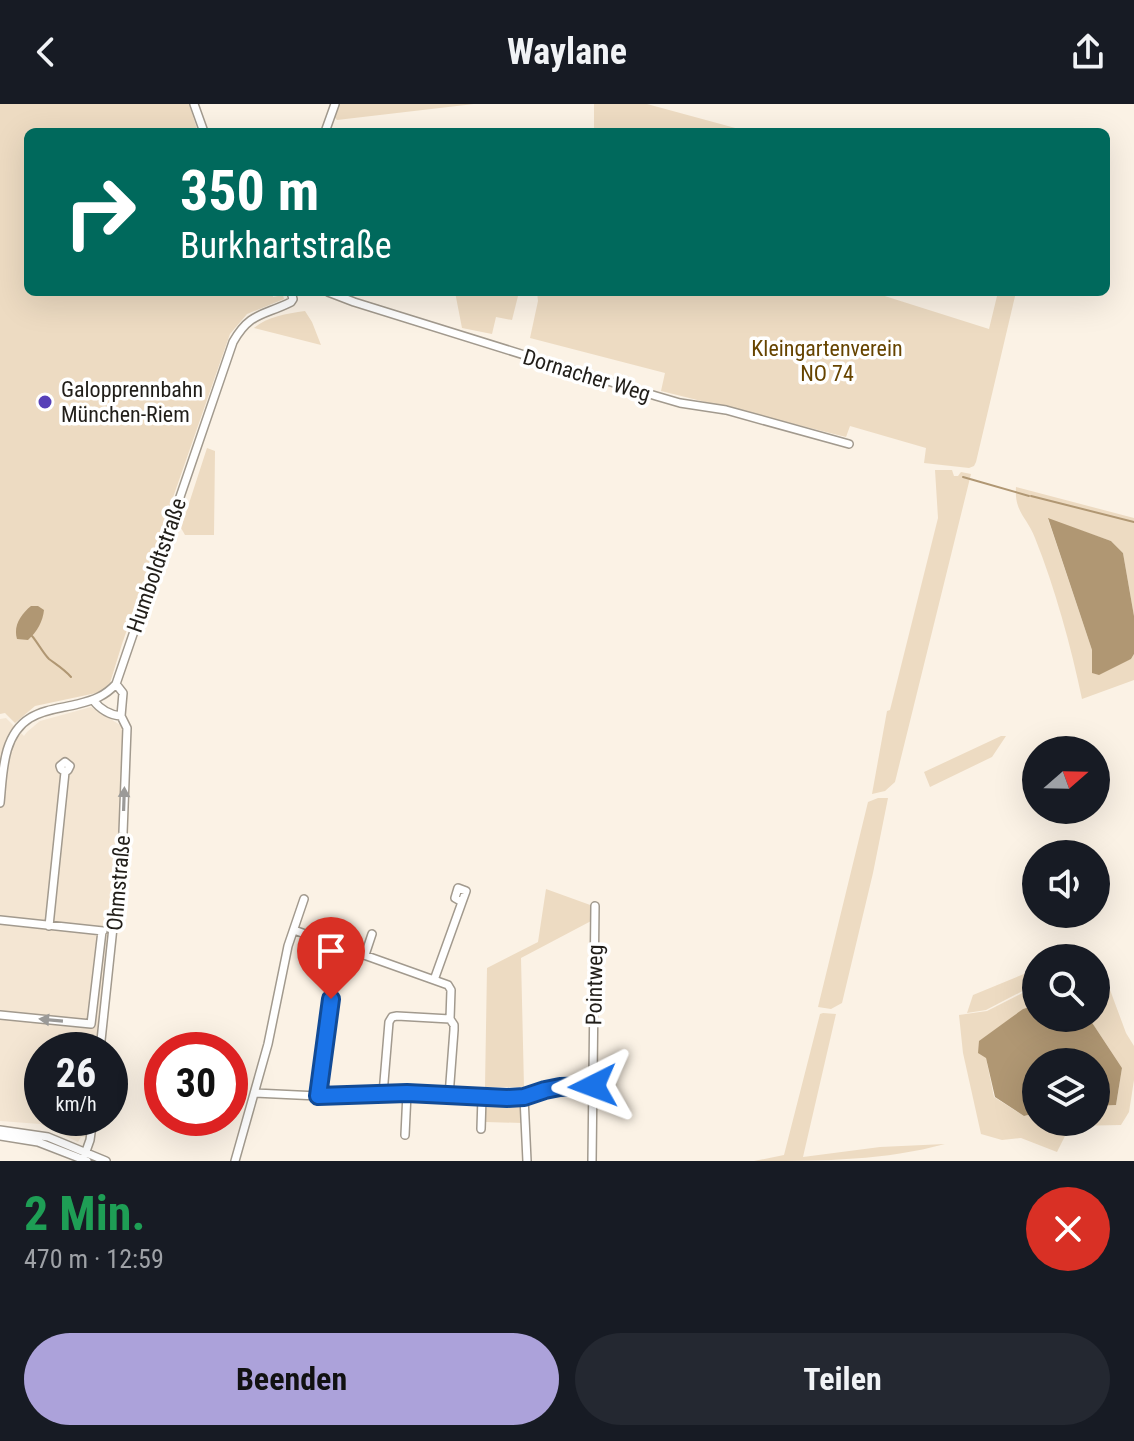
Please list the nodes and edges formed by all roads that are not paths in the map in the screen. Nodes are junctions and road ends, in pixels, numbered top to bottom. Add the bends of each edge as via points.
1 (194, 104) edge
2 (335, 104) edge
3 (203, 128) edge
4 (326, 128) edge
5 (292, 296) edge
6 (338, 296) edge
7 (849, 444) dead end
8 (116, 684) junction
9 (93, 700) junction
10 (121, 716) junction
11 (65, 772) dead end
12 (0, 803) edge
13 (304, 899) dead end
14 (462, 902) dead end
15 (595, 906) dead end
16 (0, 920) edge
17 (49, 926) junction
18 (294, 930) junction
19 (102, 931) junction
20 (113, 932) junction
21 (372, 934) dead end
22 (365, 955) junction
23 (434, 980) junction
24 (331, 999) dead end
25 (0, 1015) edge
26 (450, 1019) junction
27 (91, 1024) junction
28 (103, 1025) junction
29 (102, 1032) edge
30 (593, 1086) junction
31 (255, 1093) junction
32 (407, 1093) junction
33 (383, 1094) junction
34 (318, 1096) junction
35 (449, 1096) junction
36 (482, 1097) junction
37 (524, 1097) junction
38 (481, 1129) dead end
39 (0, 1133) edge
40 (405, 1135) dead end
41 (91, 1136) edge
42 (85, 1158) edge
43 (106, 1161) edge
44 (235, 1161) edge
45 (527, 1161) edge
46 (592, 1161) edge

1 - 3 street
2 - 4 street
5 - 8 street, Humboldtstraße via 287,305 248,322 233,342
6 - 7 street, Dornacher Weg via 680,403 726,410
8 - 9 street
8 - 10 street, Ohmstraße via 123,693
9 - 10 street
9 - 12 street via 39,713 18,729 6,753
20 -> 10 street, Ohmstraße via 127,728
11 - 17 street
13 - 18 street
14 - 23 street
15 - 30 street, Pointweg
16 - 17 street
17 - 19 street
18 - 22 street
18 - 31 street
19 - 20 street
19 - 27 street
20 - 28 street, Ohmstraße
21 - 22 street
22 - 23 street
23 - 26 street via 450,987
24 - 34 street
27 -> 25 street
26 - 33 street via 390,1019
26 - 35 street via 454,1030
27 - 28 street
28 - 29 street, Ohmstraße
30 - 37 street via 560,1087
30 - 46 street, Pointweg
31 - 34 street
31 - 44 street
32 - 33 street
32 - 35 street
32 - 40 street
33 - 34 street
35 - 36 street
36 - 37 street
36 - 38 street
37 - 45 street
39 - 42 street
41 - 42 street
42 - 43 street

